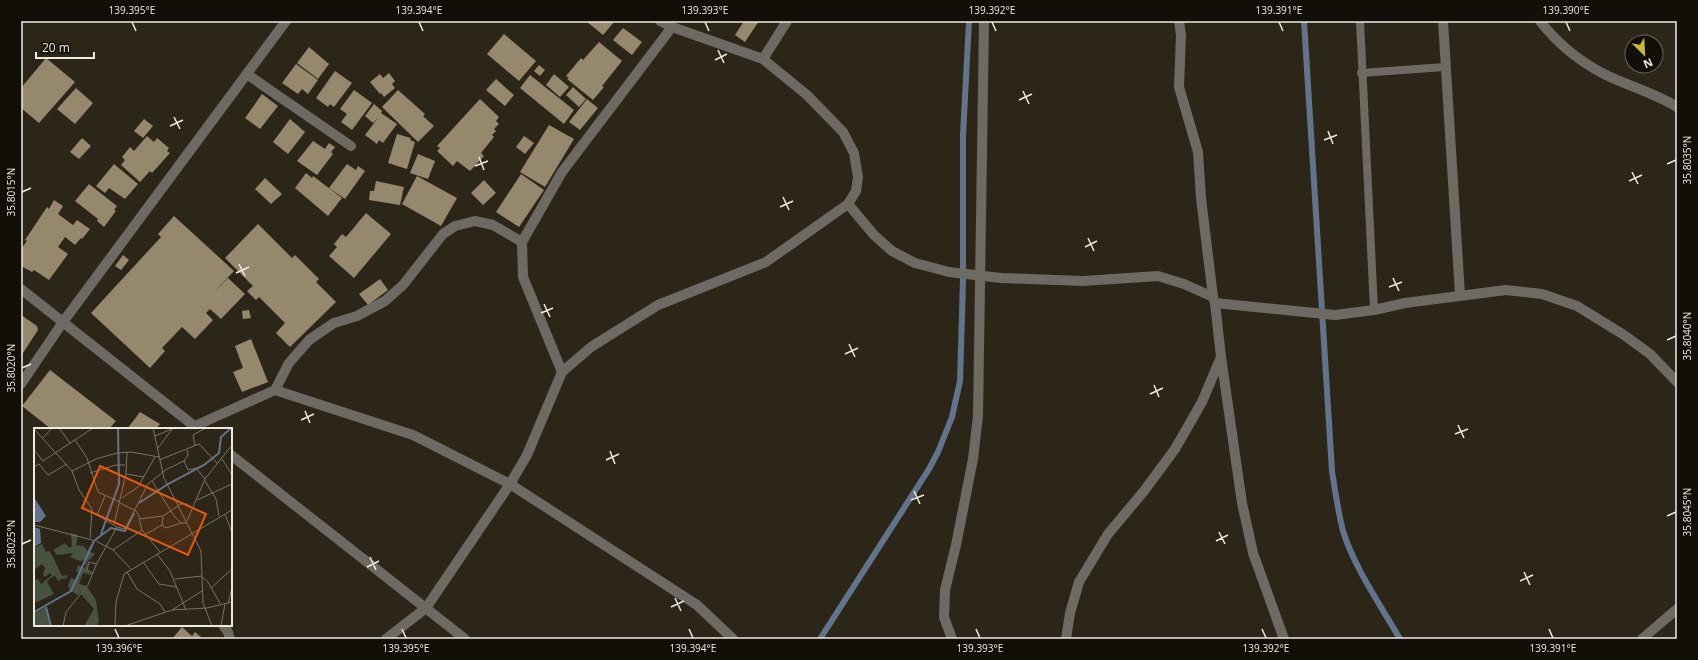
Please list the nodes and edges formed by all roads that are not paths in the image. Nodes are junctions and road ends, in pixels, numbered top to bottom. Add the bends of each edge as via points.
1 (286, 21) edge
2 (660, 21) edge
3 (787, 21) edge
4 (984, 21) edge
5 (1179, 21) edge
6 (1360, 21) edge
7 (1443, 21) edge
8 (1540, 21) edge
9 (672, 27) junction
10 (763, 59) junction
11 (1445, 67) junction
12 (1361, 73) junction
13 (248, 75) junction
14 (1677, 107) edge
15 (351, 146) dead end
16 (848, 204) junction
17 (522, 242) junction
18 (980, 275) junction
19 (21, 289) edge
20 (1460, 295) junction
21 (1214, 300) junction
22 (1374, 310) junction
23 (63, 322) junction
24 (1221, 357) junction
25 (562, 372) junction
26 (1677, 382) edge
27 (21, 384) edge
28 (275, 390) junction
29 (197, 428) edge
30 (232, 456) edge
31 (510, 484) junction
32 (426, 608) junction
33 (1677, 609) edge
34 (224, 626) edge
35 (230, 639) edge
36 (386, 639) edge
37 (465, 639) edge
38 (733, 639) edge
39 (952, 639) edge
40 (1066, 639) edge
41 (1284, 639) edge
42 (1642, 639) edge

1 - 13 street
2 - 9 street
3 - 10 street
4 - 18 street
5 - 21 street via 1179,87 1198,152
6 - 12 lane
7 - 11 street
8 - 14 street via 1553,37 1581,60 1604,74
9 - 10 street
9 - 17 street via 562,172
10 - 16 street via 807,95 843,132 854,153 858,177 856,191
11 - 12 lane
11 - 20 street
12 - 22 lane
13 - 15 street
13 - 23 street
16 - 18 street via 874,235 892,251 915,262 948,272
16 - 25 street via 766,262 658,305 591,346
17 - 25 street via 523,277
17 - 28 street via 493,225 476,221 455,226 443,234 403,285 385,301 357,316 334,323 309,340 289,364
18 - 21 street via 1083,281 1158,276 1184,284
18 - 39 street via 978,416 973,459 945,590 944,617
19 - 23 street
20 - 22 street
20 - 26 street via 1506,290 1542,294 1577,306 1650,354
21 - 22 street via 1335,315
21 - 24 street
23 - 27 street
23 - 29 street
24 - 40 street via 1202,402 1175,449 1108,534 1079,582
24 - 41 street via 1242,503 1253,553
25 - 31 street via 527,455
28 - 29 street
28 - 31 street via 413,435
30 - 32 street
31 - 32 street
31 - 38 street via 697,605
32 - 36 street
32 - 37 street
33 - 42 street
34 - 35 street

